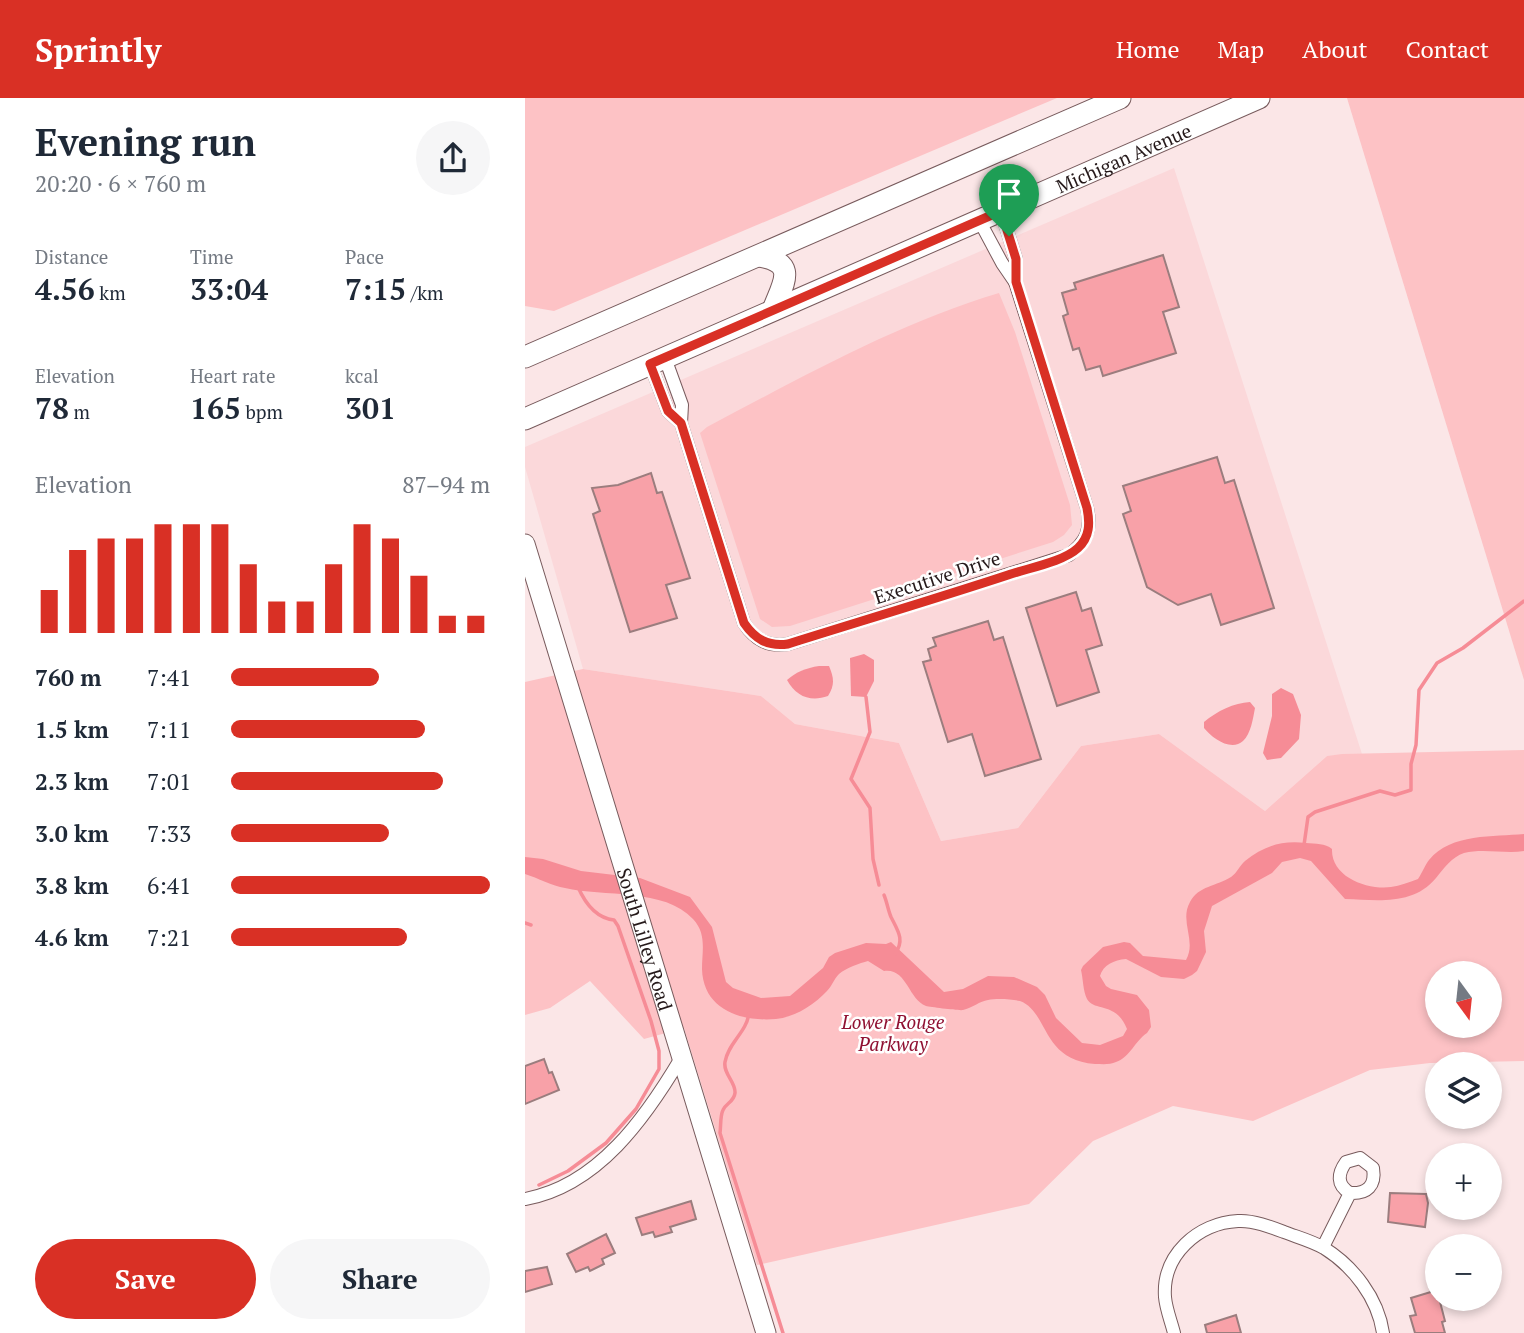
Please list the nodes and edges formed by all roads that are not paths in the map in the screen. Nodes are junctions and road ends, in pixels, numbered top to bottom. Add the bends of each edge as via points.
1 (1119, 98) edge
2 (1259, 98) edge
3 (1001, 211) junction
4 (979, 220) junction
5 (759, 256) junction
6 (1016, 282) junction
7 (773, 310) junction
8 (525, 357) edge
9 (658, 361) junction
10 (525, 419) edge
11 (525, 544) edge
12 (681, 1058) junction
13 (1350, 1193) dead end
14 (525, 1199) edge
15 (1323, 1247) junction
16 (766, 1333) edge
17 (1174, 1333) edge
18 (1383, 1333) edge

1 - 5 main road
2 - 3 main road, Michigan Avenue
3 - 4 main road, Michigan Avenue
3 - 6 street, Executive Drive via 1016,259
4 - 6 street, Executive Drive
4 - 7 main road, Michigan Avenue
5 - 7 main road via 776,260 785,272
5 - 8 main road
6 - 9 street, Executive Drive via 1090,519 1086,538 1069,555 788,644 762,642 744,623 681,423 682,405
7 - 9 main road, Michigan Avenue
9 - 10 main road, Michigan Avenue
11 - 12 street, South Lilley Road
12 - 14 street via 649,1108 609,1155 554,1190
12 - 16 street, South Lilley Road
13 - 15 street
15 - 17 street via 1239,1220 1211,1227 1188,1240 1178,1251 1166,1281 1167,1311
15 - 18 street via 1357,1276 1370,1296

